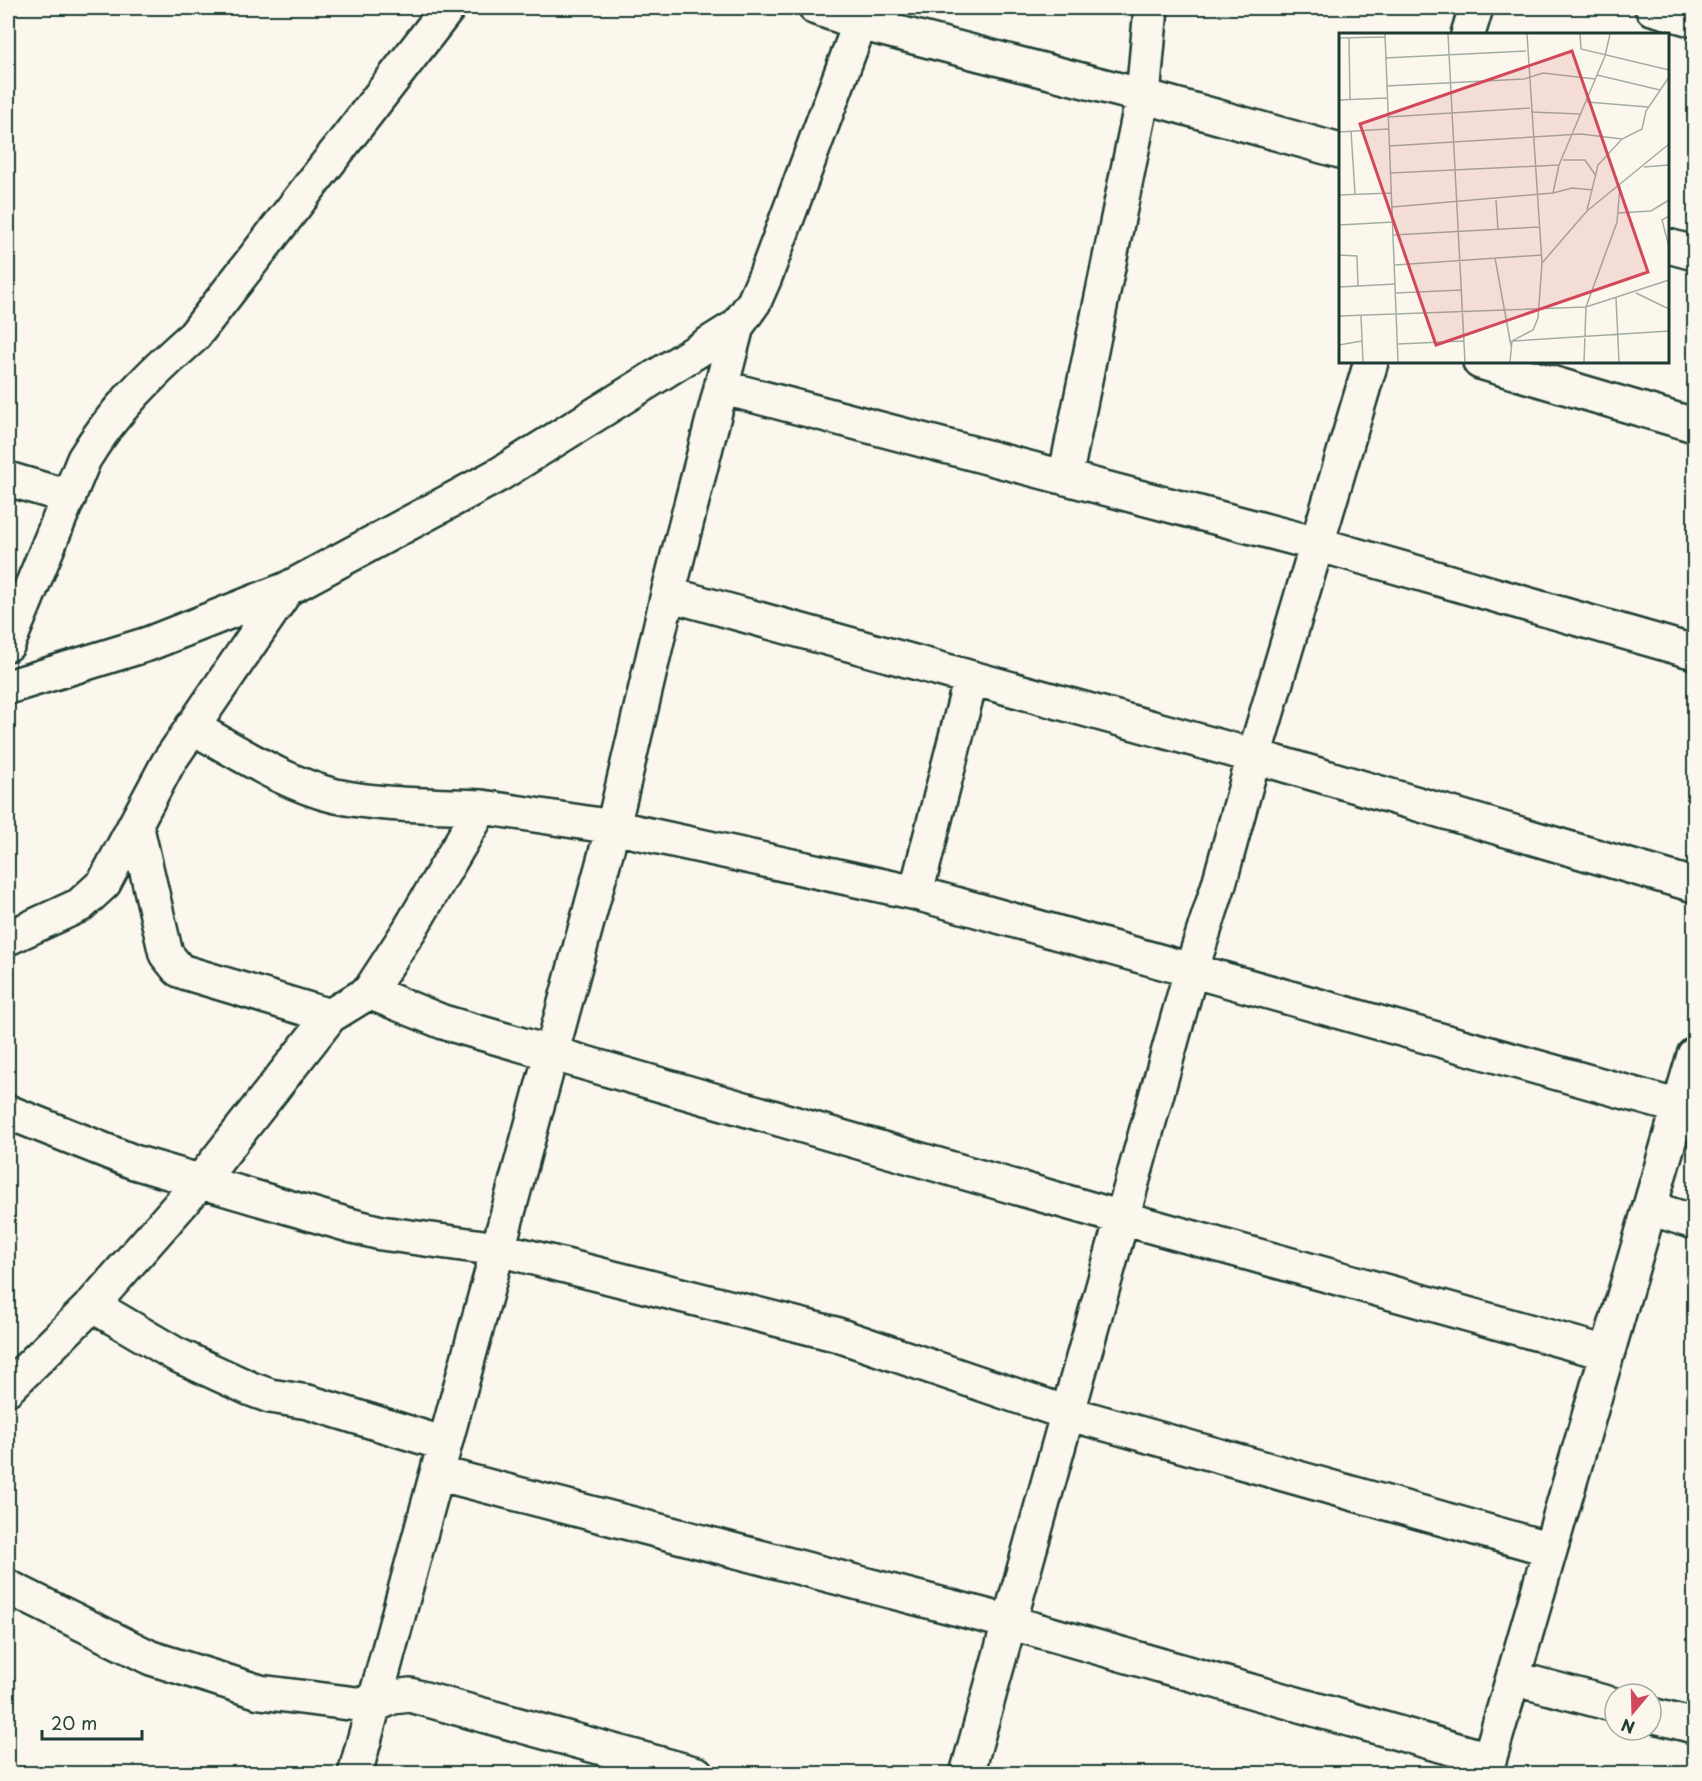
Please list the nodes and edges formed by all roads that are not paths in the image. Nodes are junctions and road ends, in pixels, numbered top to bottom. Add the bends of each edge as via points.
1 (448, 8) edge
2 (816, 8) edge
3 (1151, 8) edge
4 (1476, 8) edge
5 (1652, 8) edge
6 (864, 16) edge
7 (1695, 20) edge
8 (1468, 33) edge
9 (1143, 96) junction
10 (1339, 150) edge
11 (1669, 246) edge
12 (1695, 253) edge
13 (736, 326) junction
14 (1371, 363) edge
15 (1483, 363) edge
16 (721, 387) junction
17 (1695, 425) edge
18 (1065, 478) junction
19 (8, 479) edge
20 (69, 497) junction
21 (1317, 544) junction
22 (287, 589) junction
23 (668, 594) junction
24 (8, 644) edge
25 (1695, 652) edge
26 (972, 678) junction
27 (8, 687) edge
28 (192, 727) junction
29 (1254, 756) junction
30 (482, 807) junction
31 (136, 824) junction
32 (613, 827) junction
33 (1695, 885) edge
34 (916, 893) junction
35 (8, 938) edge
36 (1191, 971) junction
37 (369, 992) junction
38 (330, 1016) junction
39 (550, 1052) junction
40 (1695, 1055) edge
41 (1679, 1107) junction
42 (8, 1112) edge
43 (200, 1182) junction
44 (1650, 1208) junction
45 (1122, 1218) junction
46 (1695, 1222) edge
47 (498, 1249) junction
48 (92, 1305) junction
49 (1607, 1353) junction
50 (10, 1381) edge
51 (1067, 1413) junction
52 (441, 1458) junction
53 (1550, 1549) junction
54 (8, 1587) edge
55 (1009, 1622) junction
56 (1513, 1678) junction
57 (1603, 1702) edge
58 (372, 1706) junction
59 (1663, 1718) edge
60 (1695, 1726) edge
61 (1487, 1766) edge
62 (355, 1773) edge
63 (698, 1773) edge
64 (967, 1773) edge

1 - 20 street via 194,336 153,371 99,434
2 - 6 street
3 - 9 street
4 - 8 street
5 - 7 street
6 - 9 street
6 - 13 street via 765,277 754,302
9 - 10 street
9 - 18 street
11 - 12 street
13 - 16 street
13 - 22 street via 500,474
14 - 21 street
15 - 17 street
16 - 18 street
16 - 23 street
18 - 21 street
19 - 20 street
20 - 24 street
21 - 25 street
21 - 29 street
22 - 27 street via 148,644
22 - 28 street
23 - 26 street
23 - 32 street
26 - 29 street
26 - 34 street
28 - 30 street via 297,783 334,795
28 - 31 street
29 - 33 street
29 - 36 street
30 - 32 street
30 - 37 street
31 - 35 street via 104,883 91,897
31 - 38 street via 166,954 173,964 187,973
32 - 34 street
32 - 39 street
34 - 36 street
36 - 41 street
36 - 45 street
37 - 38 street
37 - 39 street via 443,1022
38 - 43 street
39 - 45 street
39 - 47 street
40 - 41 street
41 - 44 street
42 - 43 street via 134,1162
43 - 47 street via 381,1233
43 - 48 street
44 - 46 street
44 - 49 street
45 - 49 street
45 - 51 street
47 - 51 street via 835,1334
47 - 52 street
48 - 50 street
48 - 52 street via 175,1354 251,1389 308,1402
49 - 53 street
51 - 53 street
51 - 55 street
52 - 55 street
52 - 58 street
53 - 56 street
54 - 58 street via 151,1658 260,1692
55 - 61 street
55 - 64 street
56 - 57 street
56 - 61 street
58 - 62 street
58 - 63 street via 410,1695
59 - 60 street

